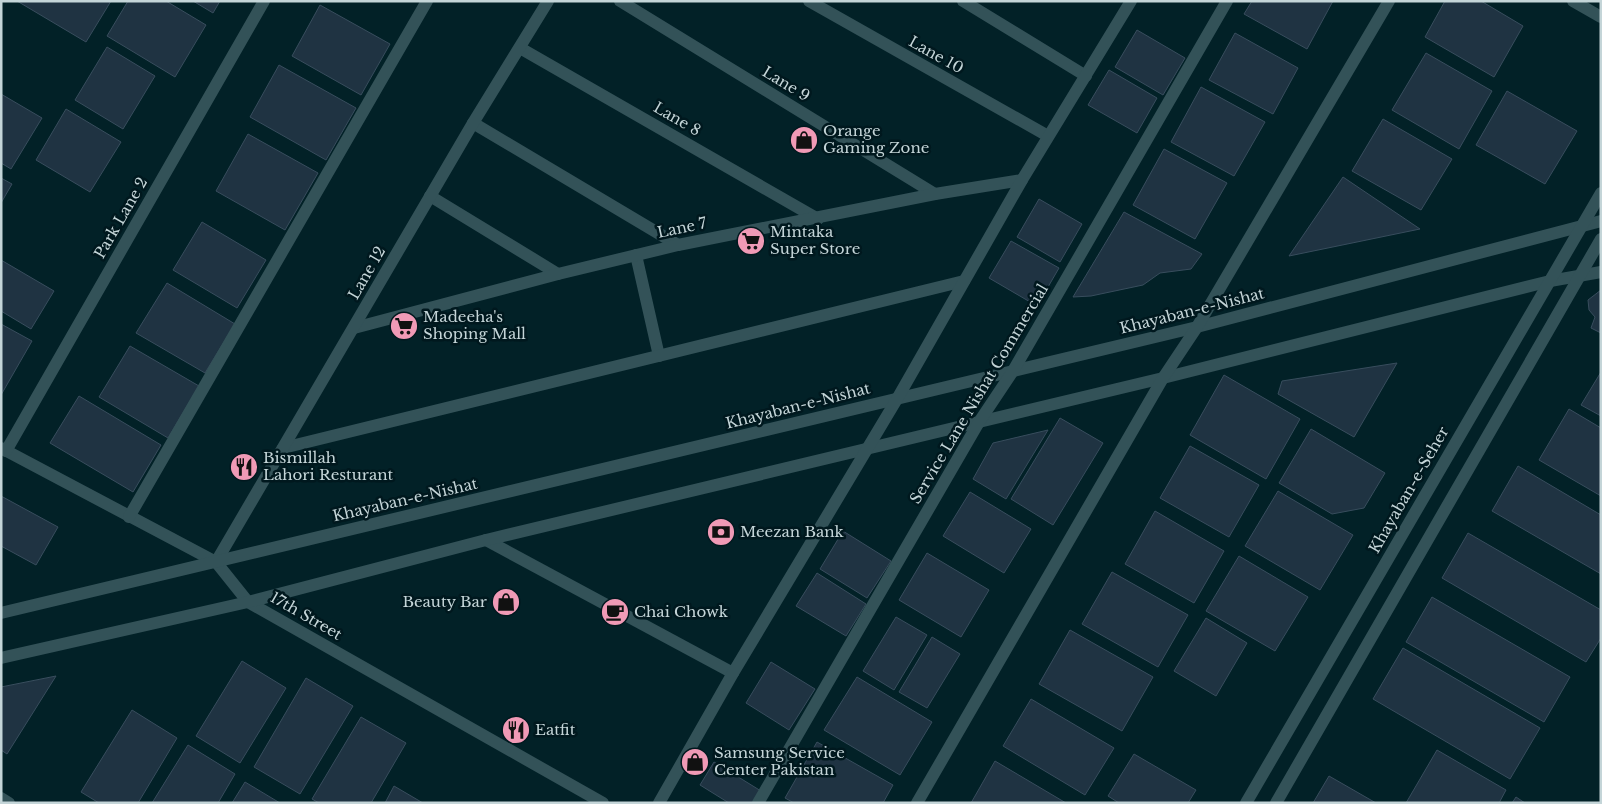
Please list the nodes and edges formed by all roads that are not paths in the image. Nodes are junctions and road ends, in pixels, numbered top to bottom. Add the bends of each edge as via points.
1 (264, 1) edge
2 (428, 1) edge
3 (548, 1) edge
4 (620, 1) edge
5 (808, 1) edge
6 (962, 1) edge
7 (1131, 1) edge
8 (1227, 1) edge
9 (1389, 1) edge
10 (1573, 1) edge
11 (1601, 17) edge
12 (520, 48) junction
13 (1086, 76) junction
14 (473, 123) junction
15 (1048, 136) junction
16 (1022, 180) junction
17 (1601, 193) edge
18 (935, 194) junction
19 (430, 196) junction
20 (818, 218) junction
21 (1601, 221) edge
22 (1581, 227) junction
23 (1601, 239) edge
24 (678, 245) junction
25 (636, 255) junction
26 (1601, 272) edge
27 (558, 274) junction
28 (1579, 276) junction
29 (1550, 280) junction
30 (964, 281) junction
31 (1197, 327) junction
32 (354, 328) junction
33 (659, 356) junction
34 (1013, 371) junction
35 (1163, 378) junction
36 (896, 399) junction
37 (979, 422) junction
38 (283, 448) junction
39 (866, 449) junction
40 (4, 450) edge
41 (129, 517) junction
42 (486, 540) junction
43 (216, 562) junction
44 (248, 602) junction
45 (1, 613) edge
46 (1, 658) edge
47 (733, 673) junction
48 (1, 798) edge
49 (9, 803) edge
50 (603, 803) edge
51 (659, 803) edge
52 (758, 803) edge
53 (917, 803) edge
54 (1246, 803) edge
55 (1276, 803) edge

1 - 40 street, Park Lane 2
2 - 41 street
3 - 12 street, Lane 12
4 - 18 street, Lane 9
5 - 15 street, Lane 10
6 - 13 street
7 - 13 street
8 - 34 street, Service Lane Nishat Commercial
9 - 31 street
10 - 11 street
12 - 14 street, Lane 12
12 - 20 street, Lane 8
13 - 15 street
14 - 19 street, Lane 12
14 - 24 street
15 - 16 street
16 - 18 street, Lane 7
16 - 30 street
17 - 22 street, Khayaban-e-Seher
18 - 20 street, Lane 7
19 - 27 street
19 - 32 street, Lane 12
20 - 24 street, Lane 7
21 - 22 street, Khayaban-e-Nishat
22 - 29 street, Khayaban-e-Seher
22 - 31 street, Khayaban-e-Nishat
23 - 28 street
24 - 25 street, Lane 7
25 - 27 street, Lane 7
25 - 33 street
26 - 28 street
27 - 32 street, Lane 7
28 - 29 street
28 - 55 street
29 - 35 street
29 - 54 street, Khayaban-e-Seher
30 - 33 street
30 - 36 street
31 - 34 street, Khayaban-e-Nishat
31 - 35 street
32 - 38 street, Lane 12
33 - 38 street
34 - 36 street, Khayaban-e-Nishat
34 - 37 street, Service Lane Nishat Commercial
35 - 37 street
35 - 53 street
36 - 39 street
36 - 43 street, Khayaban-e-Nishat
37 - 39 street
37 - 52 street, Service Lane Nishat Commercial
38 - 43 street, Lane 12
39 - 42 street
39 - 47 street
40 - 41 street, 17th Street
41 - 43 street, 17th Street
42 - 44 street
42 - 47 street
43 - 44 street, 17th Street
43 - 45 street, Khayaban-e-Nishat
44 - 46 street
44 - 50 street, 17th Street
47 - 51 street
48 - 49 street

